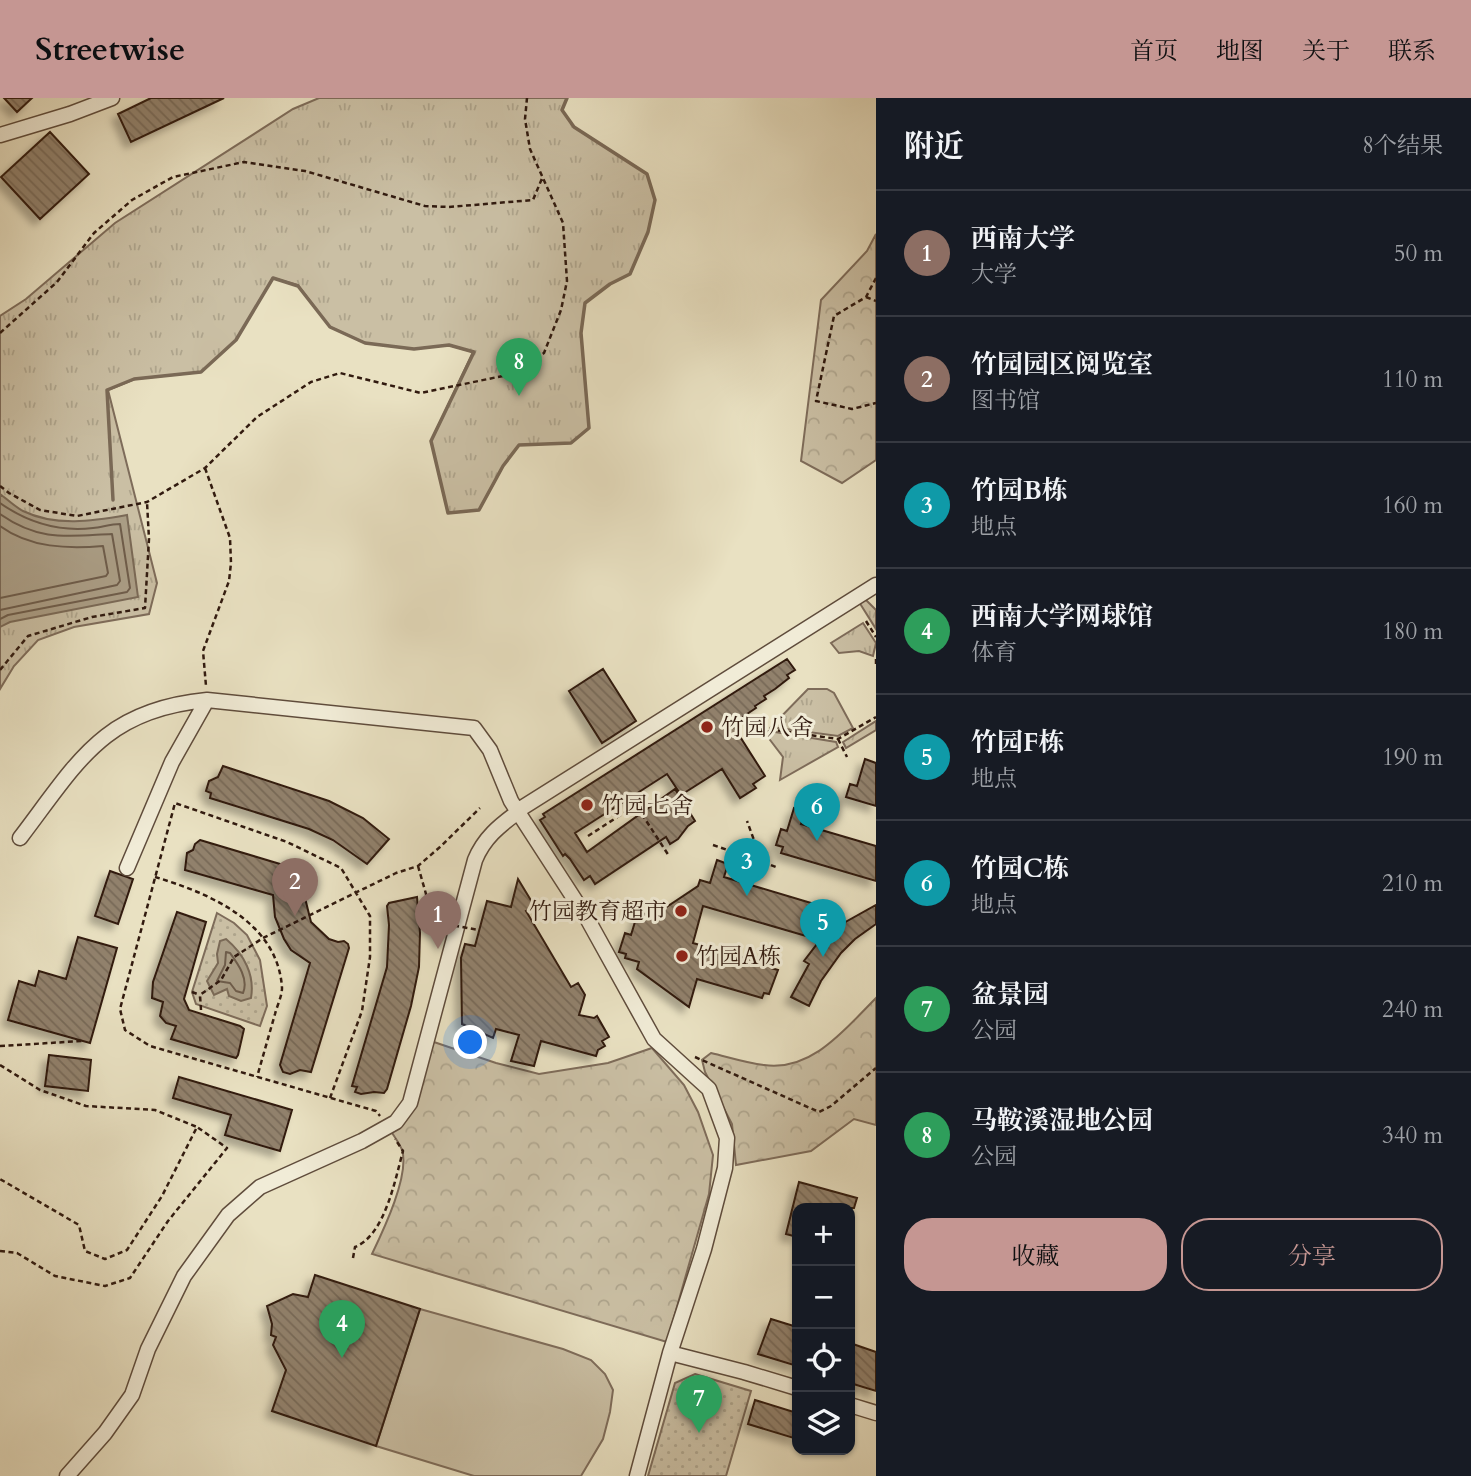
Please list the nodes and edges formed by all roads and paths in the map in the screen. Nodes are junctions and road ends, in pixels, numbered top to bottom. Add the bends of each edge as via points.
1 (112, 98) edge
2 (527, 98) edge
3 (0, 135) edge
4 (543, 176) junction
5 (876, 278) edge
6 (866, 297) junction
7 (876, 301) edge
8 (0, 333) edge
9 (876, 403) edge
10 (205, 468) junction
11 (0, 486) edge
12 (148, 502) junction
13 (876, 585) edge
14 (866, 621) dead end
15 (876, 637) edge
16 (0, 670) edge
17 (213, 701) junction
18 (876, 717) edge
19 (761, 728) dead end
20 (838, 739) junction
21 (847, 757) dead end
22 (480, 808) dead end
23 (518, 812) junction
24 (747, 821) dead end
25 (587, 836) dead end
26 (20, 838) dead end
27 (713, 845) dead end
28 (669, 856) dead end
29 (762, 862) junction
30 (418, 866) junction
31 (776, 867) dead end
32 (127, 868) dead end
33 (155, 877) junction
34 (356, 892) junction
35 (479, 930) dead end
36 (263, 938) junction
37 (192, 992) dead end
38 (200, 995) junction
39 (201, 1010) dead end
40 (82, 1041) dead end
41 (0, 1046) edge
42 (690, 1055) dead end
43 (0, 1065) edge
44 (876, 1068) edge
45 (257, 1077) junction
46 (330, 1098) junction
47 (376, 1111) dead end
48 (388, 1126) junction
49 (197, 1128) junction
50 (0, 1179) edge
51 (0, 1251) edge
52 (353, 1258) dead end
53 (670, 1353) junction
54 (792, 1386) edge
55 (855, 1407) edge
56 (876, 1413) edge
57 (66, 1476) edge
58 (637, 1476) edge

1 - 3 lane
2 - 4 path via 530,149
4 - 8 path via 534,200 449,207 425,206 305,171 244,162 173,177 132,200 94,233 57,282
4 - 10 path via 563,223 567,281 544,353 512,374 421,393 341,373 311,382 257,417
5 - 6 path
6 - 7 path
6 - 9 path via 834,316 816,401 852,409
10 - 12 path
10 - 17 path via 230,538 232,563 203,651
11 - 12 path via 40,510 77,516
12 - 16 path via 145,608 92,617 29,636
13 - 23 lane
14 - 15 path
17 - 23 lane via 474,728 490,750
17 - 26 lane via 184,702 112,729 86,752
17 - 32 lane via 172,762
18 - 20 path
19 - 20 path
20 - 21 path
22 - 30 path
23 - 48 lane via 493,831 475,860 410,1103
23 - 53 lane via 587,920 654,1039 709,1089 727,1139 725,1168 704,1250
24 - 29 path
25 - 28 path via 636,805
27 - 29 path
29 - 31 path
30 - 34 path
30 - 35 path, bridge via 429,920
33 - 34 path via 175,803 287,842 341,868
33 - 36 path via 214,898
33 - 45 path via 120,1009 125,1030 150,1046
34 - 36 path
34 - 46 path via 370,916 370,957 362,1011
36 - 38 path via 234,957 222,980
36 - 45 path via 273,953 282,989
37 - 38 path
38 - 39 path
40 - 41 path
42 - 44 path via 818,1112
43 - 49 path via 40,1090 86,1106 155,1110
45 - 46 path
46 - 47 path
48 - 52 path via 403,1152 384,1215 364,1243 355,1247
48 - 57 lane via 260,1187 228,1215 184,1276 148,1349 132,1395
49 - 50 path via 127,1250 105,1259 85,1251 79,1225
49 - 51 path via 227,1148 168,1221 130,1278 105,1286 55,1276 17,1253
53 - 54 lane
53 - 58 lane
55 - 56 lane

